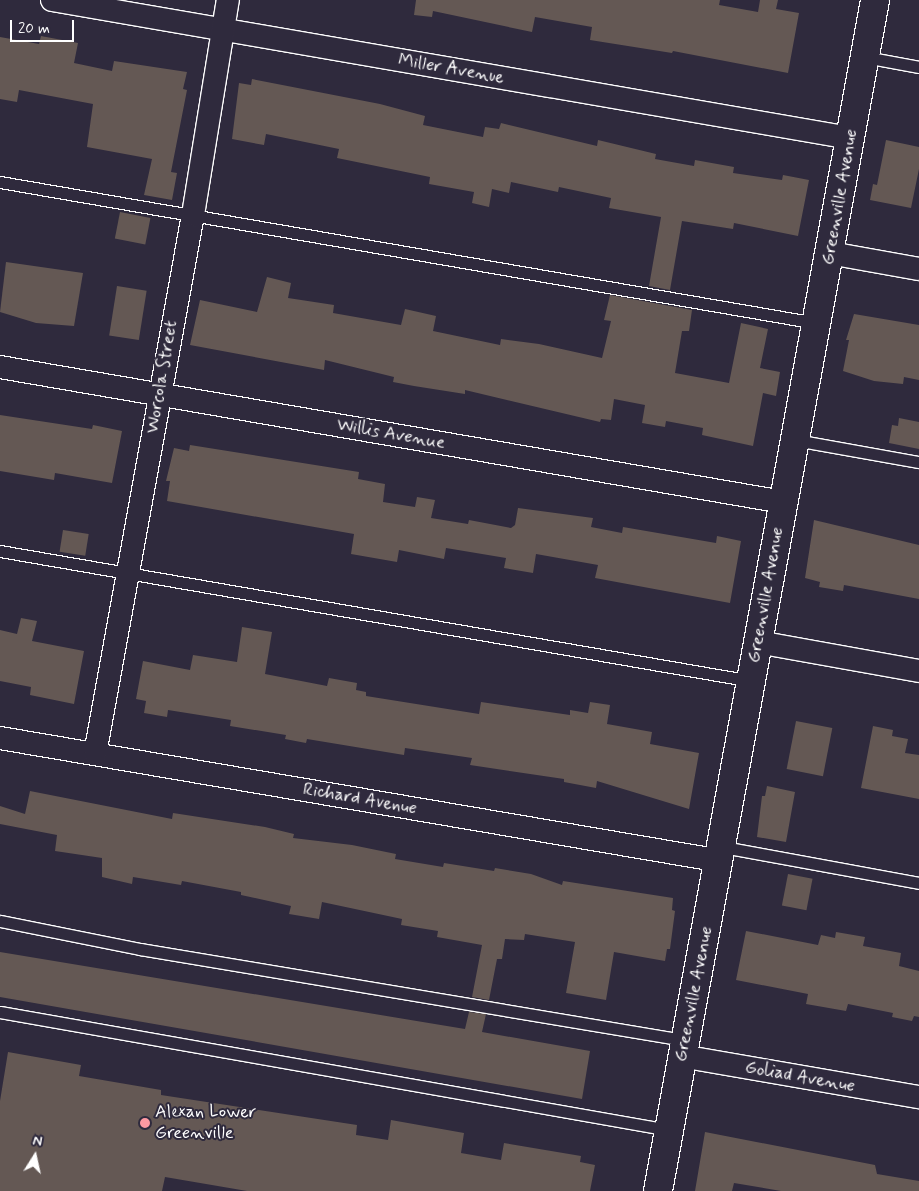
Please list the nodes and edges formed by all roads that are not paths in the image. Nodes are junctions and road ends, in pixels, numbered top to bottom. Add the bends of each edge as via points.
1 (52, 0) edge
2 (228, 0) edge
3 (875, 0) edge
4 (223, 29) junction
5 (865, 57) junction
6 (919, 67) edge
7 (850, 138) junction
8 (0, 182) edge
9 (193, 215) junction
10 (830, 253) junction
11 (919, 269) edge
12 (816, 323) junction
13 (0, 367) edge
14 (159, 393) junction
15 (795, 440) junction
16 (919, 462) edge
17 (783, 502) junction
18 (0, 551) edge
19 (128, 573) junction
20 (758, 642) junction
21 (919, 671) edge
22 (752, 682) junction
23 (0, 738) edge
24 (95, 754) junction
25 (722, 854) junction
26 (919, 883) edge
27 (0, 921) edge
28 (0, 1012) edge
29 (683, 1048) junction
30 (919, 1097) edge
31 (668, 1130) junction
32 (658, 1191) edge

1 - 4 street, Miller Avenue
2 - 4 street, Worcola Street
3 - 5 main road, Greenville Avenue
4 - 7 street, Miller Avenue
4 - 9 street, Worcola Street
5 - 6 lane
5 - 7 main road, Greenville Avenue
7 - 10 main road, Greenville Avenue
8 - 9 lane
9 - 12 lane
9 - 14 street, Worcola Street
10 - 11 street
10 - 12 main road, Greenville Avenue
12 - 15 main road, Greenville Avenue
13 - 14 street, Willis Avenue
14 - 17 street, Willis Avenue
14 - 19 street, Worcola Street
15 - 16 lane
15 - 17 main road, Greenville Avenue
17 - 20 main road, Greenville Avenue
18 - 19 lane
19 - 22 lane
19 - 24 street, Worcola Street
20 - 21 street
20 - 22 main road, Greenville Avenue
22 - 25 main road, Greenville Avenue
23 - 24 street, Richard Avenue
24 - 25 street, Richard Avenue
25 - 26 lane
25 - 29 main road, Greenville Avenue
27 - 29 lane
28 - 31 lane
29 - 30 street, Goliad Avenue
29 - 31 main road, Greenville Avenue
31 - 32 main road, Greenville Avenue

